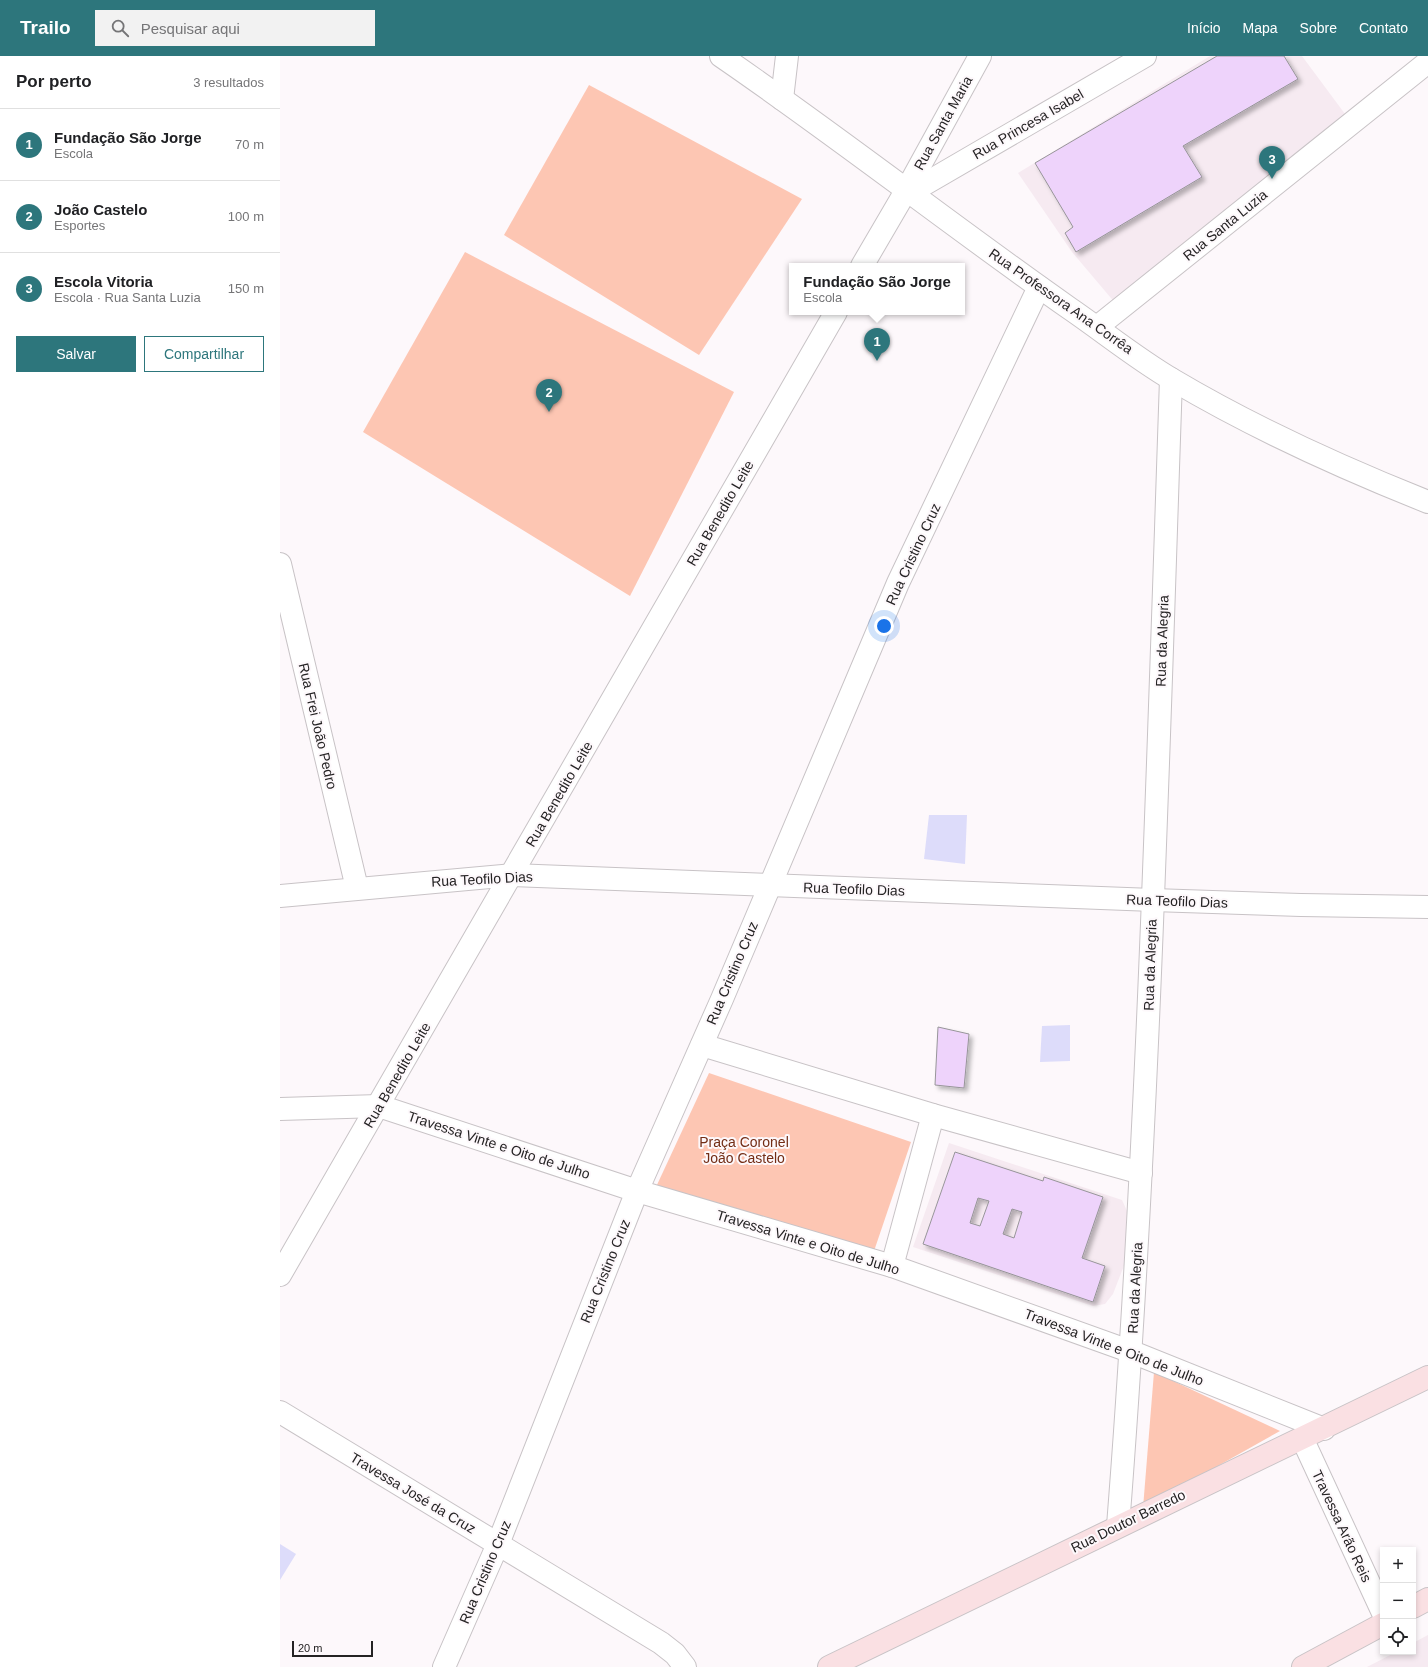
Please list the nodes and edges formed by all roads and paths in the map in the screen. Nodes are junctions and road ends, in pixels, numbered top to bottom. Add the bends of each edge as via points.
1 (721, 56) edge
2 (787, 56) edge
3 (980, 56) edge
4 (1145, 56) edge
5 (1428, 62) edge
6 (782, 98) junction
7 (909, 191) junction
8 (864, 263) edge
9 (1040, 288) junction
10 (834, 315) edge
11 (1096, 327) junction
12 (1171, 379) junction
13 (1428, 502) edge
14 (280, 564) edge
15 (512, 875) junction
16 (770, 885) junction
17 (357, 888) junction
18 (280, 896) edge
19 (1153, 900) junction
20 (1428, 907) edge
21 (702, 1045) junction
22 (379, 1106) junction
23 (280, 1109) edge
24 (933, 1115) junction
25 (1141, 1174) junction
26 (637, 1191) junction
27 (892, 1266) junction
28 (280, 1275) edge
29 (1132, 1352) junction
30 (1428, 1377) edge
31 (280, 1412) edge
32 (1324, 1428) junction
33 (1302, 1438) junction
34 (1118, 1526) junction
35 (498, 1544) junction
36 (1428, 1599) edge
37 (1416, 1605) edge
38 (1380, 1607) edge
39 (1380, 1626) edge
40 (444, 1667) edge
41 (685, 1667) edge
42 (829, 1667) edge
43 (1302, 1667) edge

1 - 6 street, Rua Professora Ana Corrêa
2 - 6 street
3 - 7 street, Rua Santa Maria
4 - 7 street, Rua Princesa Isabel
5 - 11 street, Rua Santa Luzia
6 - 7 street, Rua Professora Ana Corrêa
7 - 8 street
7 - 9 street, Rua Professora Ana Corrêa
9 - 11 street, Rua Professora Ana Corrêa
9 - 16 street, Rua Cristino Cruz via 898,583
10 - 15 street, Rua Benedito Leite
11 - 12 street, Rua Professora Ana Corrêa
12 - 13 street, Rua Professora Ana Corrêa via 1292,443
12 - 19 street, Rua da Alegria
14 - 17 street, Rua Frei João Pedro
15 - 16 street, Rua Teofilo Dias
15 - 17 street, Rua Teofilo Dias
15 - 22 street, Rua Benedito Leite
16 - 19 street, Rua Teofilo Dias
16 - 21 street, Rua Cristino Cruz
17 - 18 street, Rua Teofilo Dias
19 - 20 street, Rua Teofilo Dias
19 - 25 street, Rua da Alegria
21 - 24 street
21 - 26 street, Rua Cristino Cruz
22 - 23 street, Travessa Vinte e Oito de Julho
22 - 26 street, Travessa Vinte e Oito de Julho
22 - 28 street, Rua Benedito Leite
24 - 25 street
24 - 27 street
25 - 29 street, Rua da Alegria
26 - 27 street, Travessa Vinte e Oito de Julho
26 - 35 street, Rua Cristino Cruz
27 - 29 street, Travessa Vinte e Oito de Julho
29 - 32 street, Travessa Vinte e Oito de Julho
29 - 34 street, Rua da Alegria
30 - 32 main road, Rua Doutor Barredo
31 - 35 street, Travessa José da Cruz
32 - 33 main road, Rua Doutor Barredo
33 - 34 main road, Rua Doutor Barredo
33 - 38 street, Travessa Arão Reis
34 - 42 main road, Rua Doutor Barredo
35 - 40 street, Rua Cristino Cruz
35 - 41 street, Travessa José da Cruz via 661,1643 675,1654
36 - 37 main road
39 - 43 main road

